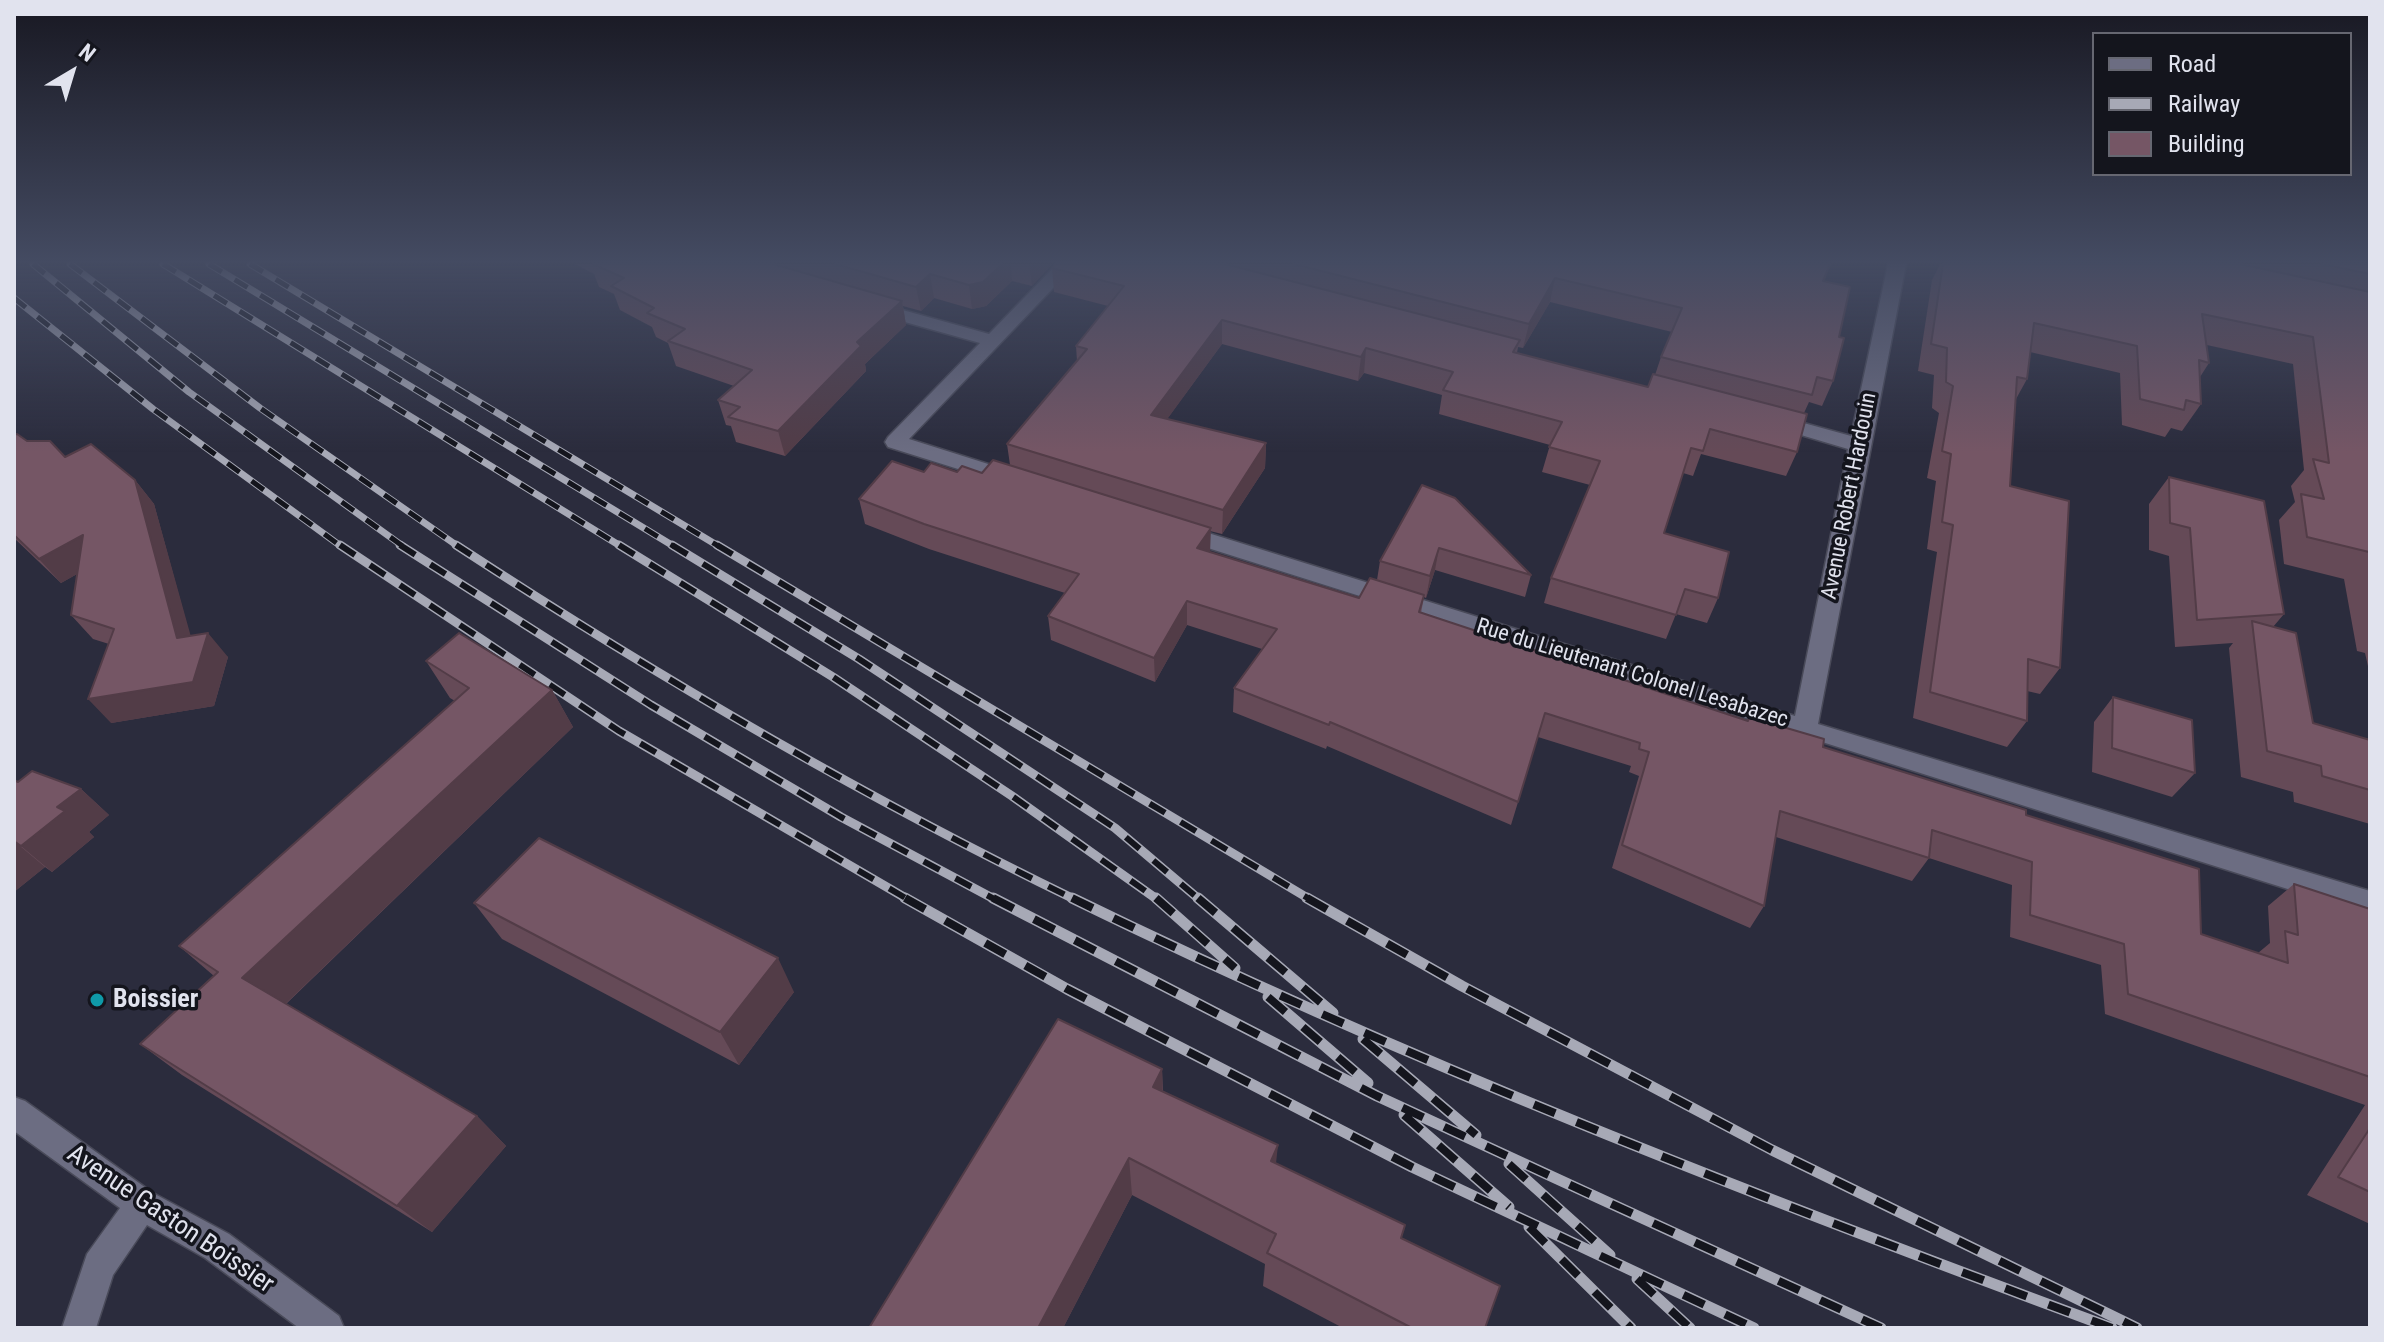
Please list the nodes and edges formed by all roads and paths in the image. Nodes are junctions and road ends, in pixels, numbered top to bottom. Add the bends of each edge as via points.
1 (942, 327) edge
2 (1006, 327) edge
3 (1884, 327) edge
4 (992, 341) junction
5 (1758, 417) edge
6 (1859, 445) junction
7 (1030, 484) edge
8 (1165, 527) edge
9 (1805, 729) junction
10 (2370, 903) edge
11 (14, 1112) edge
12 (142, 1204) junction
13 (79, 1328) edge
14 (327, 1328) edge

1 - 4 street
2 - 4 street
3 - 6 street, Avenue Robert Hardouin
4 - 7 street via 895,442
5 - 6 street
6 - 9 street, Avenue Robert Hardouin
8 - 9 street, Rue du Lieutenant Colonel Lesabazec
9 - 10 street, Rue du Lieutenant Colonel Lesabazec
11 - 12 street, Avenue Gaston Boissier
12 - 13 street via 99,1266
12 - 14 street, Avenue Gaston Boissier via 217,1246

